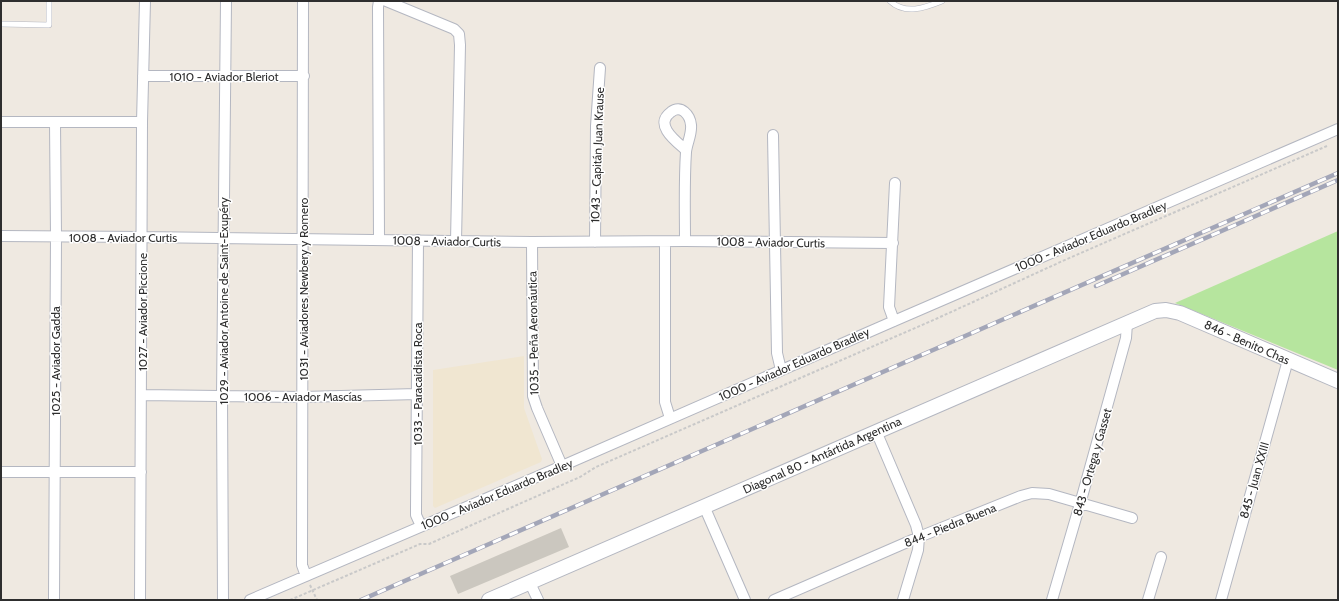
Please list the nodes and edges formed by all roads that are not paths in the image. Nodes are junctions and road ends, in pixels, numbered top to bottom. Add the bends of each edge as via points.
1 (50, 1) edge
2 (145, 1) edge
3 (226, 1) edge
4 (303, 1) edge
5 (379, 1) edge
6 (386, 1) edge
7 (890, 1) edge
8 (942, 1) edge
9 (1, 24) edge
10 (600, 68) dead end
11 (143, 76) junction
12 (225, 76) junction
13 (304, 76) junction
14 (1, 122) edge
15 (55, 122) junction
16 (142, 122) junction
17 (1338, 129) edge
18 (773, 135) dead end
19 (686, 150) dead end
20 (895, 183) dead end
21 (1, 236) edge
22 (142, 236) junction
23 (56, 237) junction
24 (224, 238) junction
25 (303, 239) junction
26 (379, 240) junction
27 (418, 240) junction
28 (456, 241) junction
29 (685, 241) junction
30 (532, 242) junction
31 (595, 242) junction
32 (665, 242) junction
33 (775, 243) junction
34 (893, 243) junction
35 (1155, 311) joint
36 (894, 321) junction
37 (1127, 323) junction
38 (1288, 360) junction
39 (781, 370) junction
40 (1338, 381) edge
41 (417, 394) junction
42 (141, 395) junction
43 (222, 396) junction
44 (303, 397) junction
45 (670, 418) junction
46 (876, 431) junction
47 (562, 466) junction
48 (1, 472) edge
49 (55, 472) junction
50 (141, 472) junction
51 (1080, 504) junction
52 (704, 506) junction
53 (1132, 518) dead end
54 (421, 526) junction
55 (919, 537) junction
56 (1161, 557) dead end
57 (306, 576) junction
58 (530, 583) junction
59 (54, 600) edge
60 (140, 600) edge
61 (222, 600) edge
62 (250, 600) edge
63 (489, 600) edge
64 (538, 600) edge
65 (745, 600) edge
66 (774, 600) edge
67 (903, 600) edge
68 (1052, 600) edge
69 (1148, 600) edge
70 (1221, 600) edge

1 - 9 lane via 49,25
2 - 11 street, 1027 - Aviador Piccione
3 - 12 street, 1029 - Aviador Antoine de Saint-Exupéry
4 - 13 street, 1031 - Aviadores Newbery y Romero
5 - 26 street
6 - 28 street via 454,29 459,34
7 - 8 lane via 900,8 919,9
10 - 31 street, 1043 - Capitán Juan Krause via 596,126
11 - 12 street, 1010 - Aviador Bleriot
11 - 16 street, 1027 - Aviador Piccione
12 - 13 street, 1010 - Aviador Bleriot
12 - 24 street, 1029 - Aviador Antoine de Saint-Exupéry
13 - 25 street, 1031 - Aviadores Newbery y Romero
14 - 15 street
15 - 16 street
15 - 23 street, 1025 - Aviador Gadda
16 - 22 street, 1027 - Aviador Piccione
17 - 36 street, 1000 - Aviador Eduardo Bradley
18 - 33 street
19 - 29 street
20 - 34 street
21 - 23 street, 1008 - Aviador Curtis
22 - 23 street, 1008 - Aviador Curtis
22 - 24 street, 1008 - Aviador Curtis
22 - 42 street, 1027 - Aviador Piccione
23 - 49 street, 1025 - Aviador Gadda
24 - 25 street, 1008 - Aviador Curtis
24 - 43 street, 1029 - Aviador Antoine de Saint-Exupéry
25 - 26 street, 1008 - Aviador Curtis
25 - 44 street, 1031 - Aviadores Newbery y Romero
26 - 27 street, 1008 - Aviador Curtis
27 - 28 street, 1008 - Aviador Curtis
27 - 41 street, 1033 - Paracaidista Roca
28 - 30 street, 1008 - Aviador Curtis
29 - 32 street, 1008 - Aviador Curtis
29 - 33 street, 1008 - Aviador Curtis
30 - 31 street, 1008 - Aviador Curtis
30 - 47 street, 1035 - Peña Aeronáutica via 533,396
31 - 32 street, 1008 - Aviador Curtis
32 - 45 street via 665,402
33 - 34 street, 1008 - Aviador Curtis
33 - 39 street via 777,353
34 - 36 street via 889,307
35 - 37 main road, Diagonal 80 - Antártida Argentina
35 - 38 main road, 846 - Benito Chas via 1180,312
36 - 39 street, 1000 - Aviador Eduardo Bradley
37 - 46 main road, Diagonal 80 - Antártida Argentina
37 - 51 street, 843 - Ortega y Gasset via 1126,338
38 - 40 main road, 846 - Benito Chas
38 - 70 street, 845 - Juan XXIII
39 - 45 street, 1000 - Aviador Eduardo Bradley
41 - 44 street, 1006 - Aviador Mascías
41 - 54 street, 1033 - Paracaidista Roca via 416,515
42 - 43 street, 1006 - Aviador Mascías
42 - 50 street, 1027 - Aviador Piccione
43 - 44 street, 1006 - Aviador Mascías
43 - 61 street, 1029 - Aviador Antoine de Saint-Exupéry
44 - 57 street, 1031 - Aviadores Newbery y Romero via 302,566
45 - 47 street, 1000 - Aviador Eduardo Bradley
46 - 52 main road, Diagonal 80 - Antártida Argentina
46 - 55 street
47 - 54 street, 1000 - Aviador Eduardo Bradley
48 - 49 street
49 - 50 street
49 - 59 street, 1025 - Aviador Gadda
50 - 60 street, 1027 - Aviador Piccione
51 - 53 street, 844 - Piedra Buena
51 - 55 street, 844 - Piedra Buena via 1049,494 1032,493
51 - 68 street, 843 - Ortega y Gasset
52 - 58 main road, Diagonal 80 - Antártida Argentina
52 - 65 street
54 - 57 street, 1000 - Aviador Eduardo Bradley
55 - 66 street, 844 - Piedra Buena
55 - 67 street via 916,558
56 - 69 street
57 - 62 street, 1000 - Aviador Eduardo Bradley
58 - 63 main road, Diagonal 80 - Antártida Argentina
58 - 64 street

